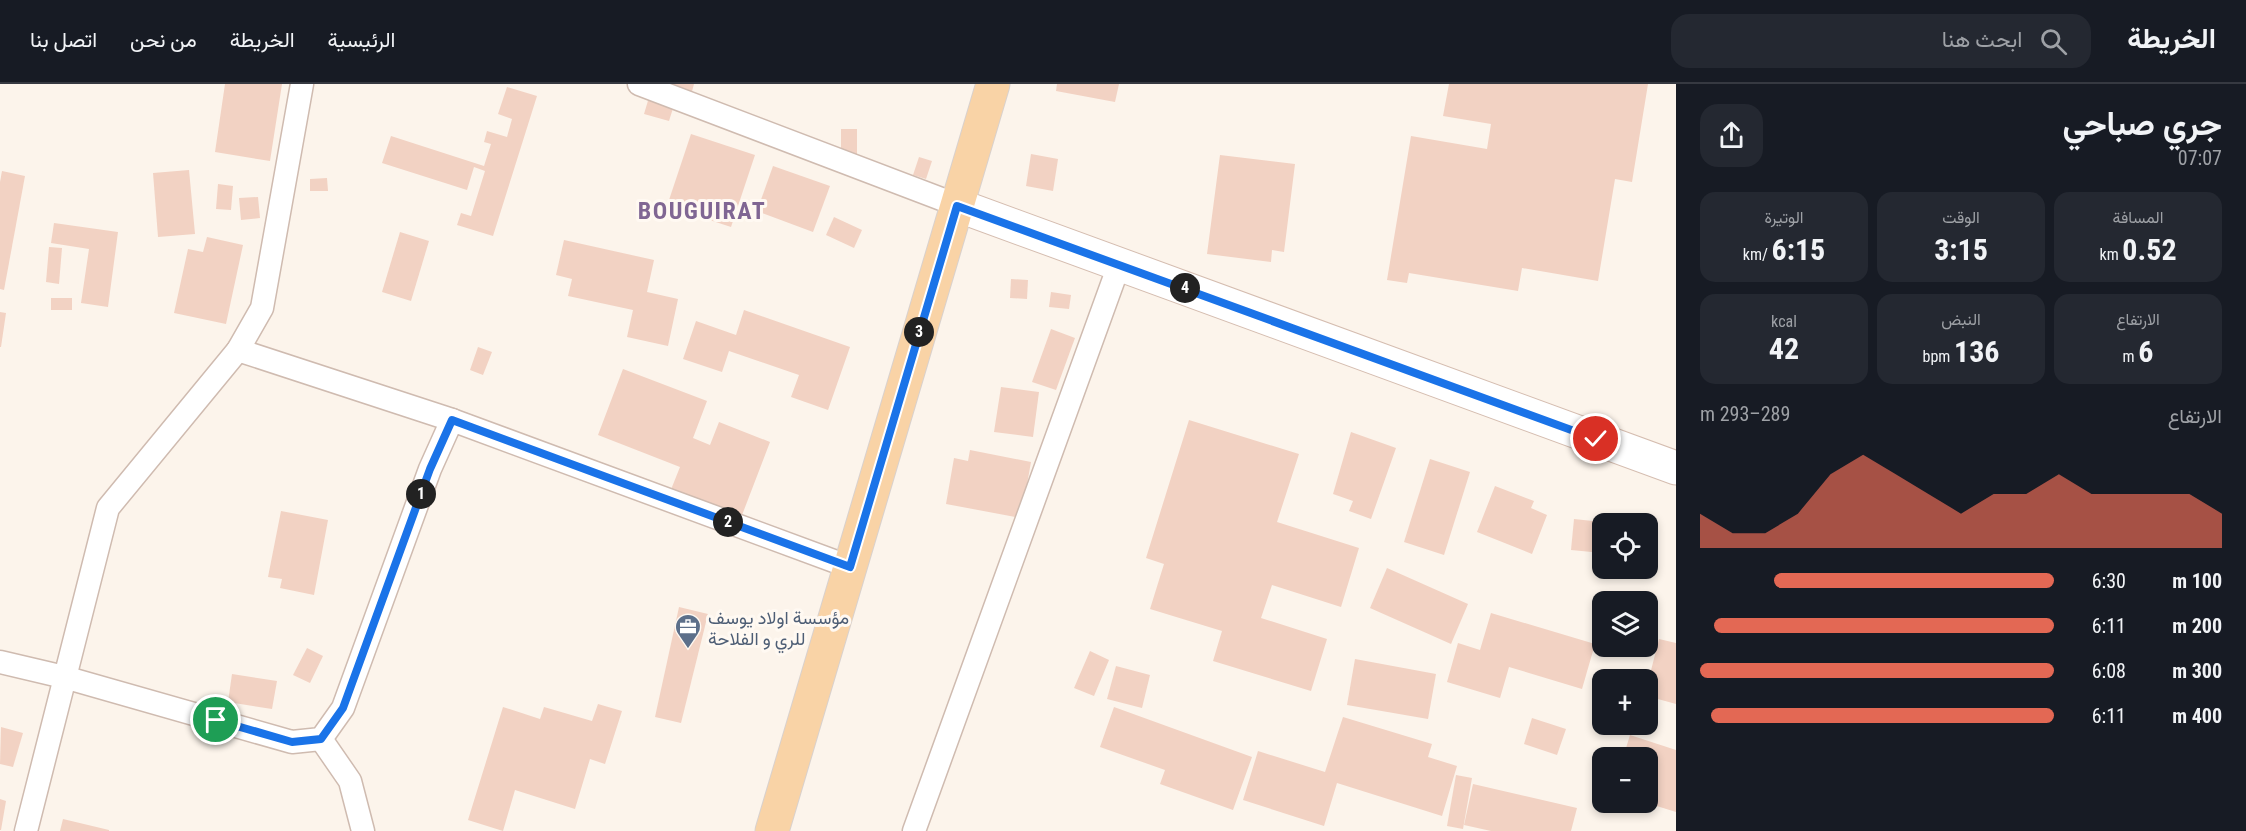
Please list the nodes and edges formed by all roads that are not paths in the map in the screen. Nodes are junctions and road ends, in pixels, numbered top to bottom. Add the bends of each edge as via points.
1 (302, 84) edge
2 (639, 84) edge
3 (993, 84) edge
4 (957, 206) junction
5 (1119, 264) junction
6 (238, 350) junction
7 (452, 420) junction
8 (1676, 468) edge
9 (850, 567) junction
10 (0, 662) edge
11 (64, 677) junction
12 (321, 739) junction
13 (26, 831) edge
14 (363, 831) edge
15 (772, 831) edge
16 (914, 831) edge

1 - 6 street via 262,308
2 - 4 street
3 - 4 main road
4 - 5 street
4 - 9 main road
5 - 8 street
5 - 16 street
6 - 7 street
6 - 11 street via 108,508
7 - 9 street
7 - 12 street via 430,469 343,708
9 - 15 main road
10 - 11 street
11 - 12 street via 292,742
11 - 13 street
12 - 14 street via 350,782

